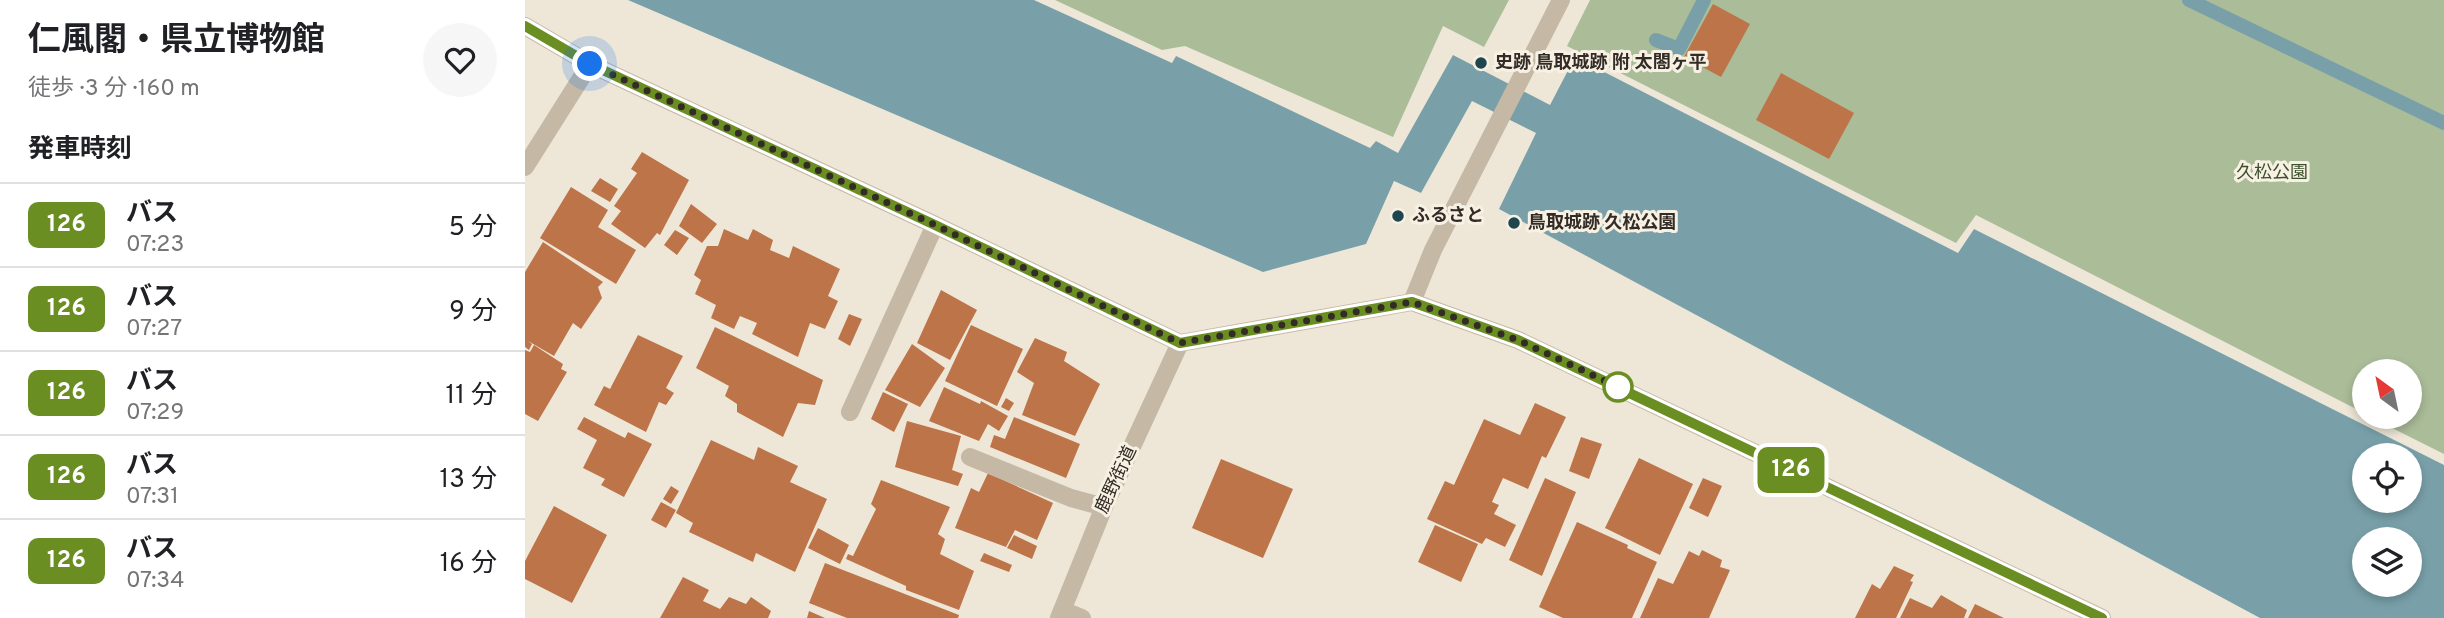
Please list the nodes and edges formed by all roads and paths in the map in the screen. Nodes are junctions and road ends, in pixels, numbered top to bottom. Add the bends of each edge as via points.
1 (1562, 0) edge
2 (525, 26) edge
3 (590, 64) junction
4 (525, 167) edge
5 (935, 225) junction
6 (1412, 302) junction
7 (1180, 343) junction
8 (850, 412) dead end
9 (970, 457) dead end
10 (1104, 507) junction
11 (1061, 614) edge
12 (1082, 618) edge
13 (2102, 618) edge

1 - 6 street via 1433,250
2 - 3 street
3 - 4 street
3 - 5 street
5 - 7 street
5 - 8 street
6 - 7 street
6 - 13 street via 1518,340
7 - 10 street, 鹿野街道
9 - 10 street
10 - 11 street, 鹿野街道
11 - 12 street

